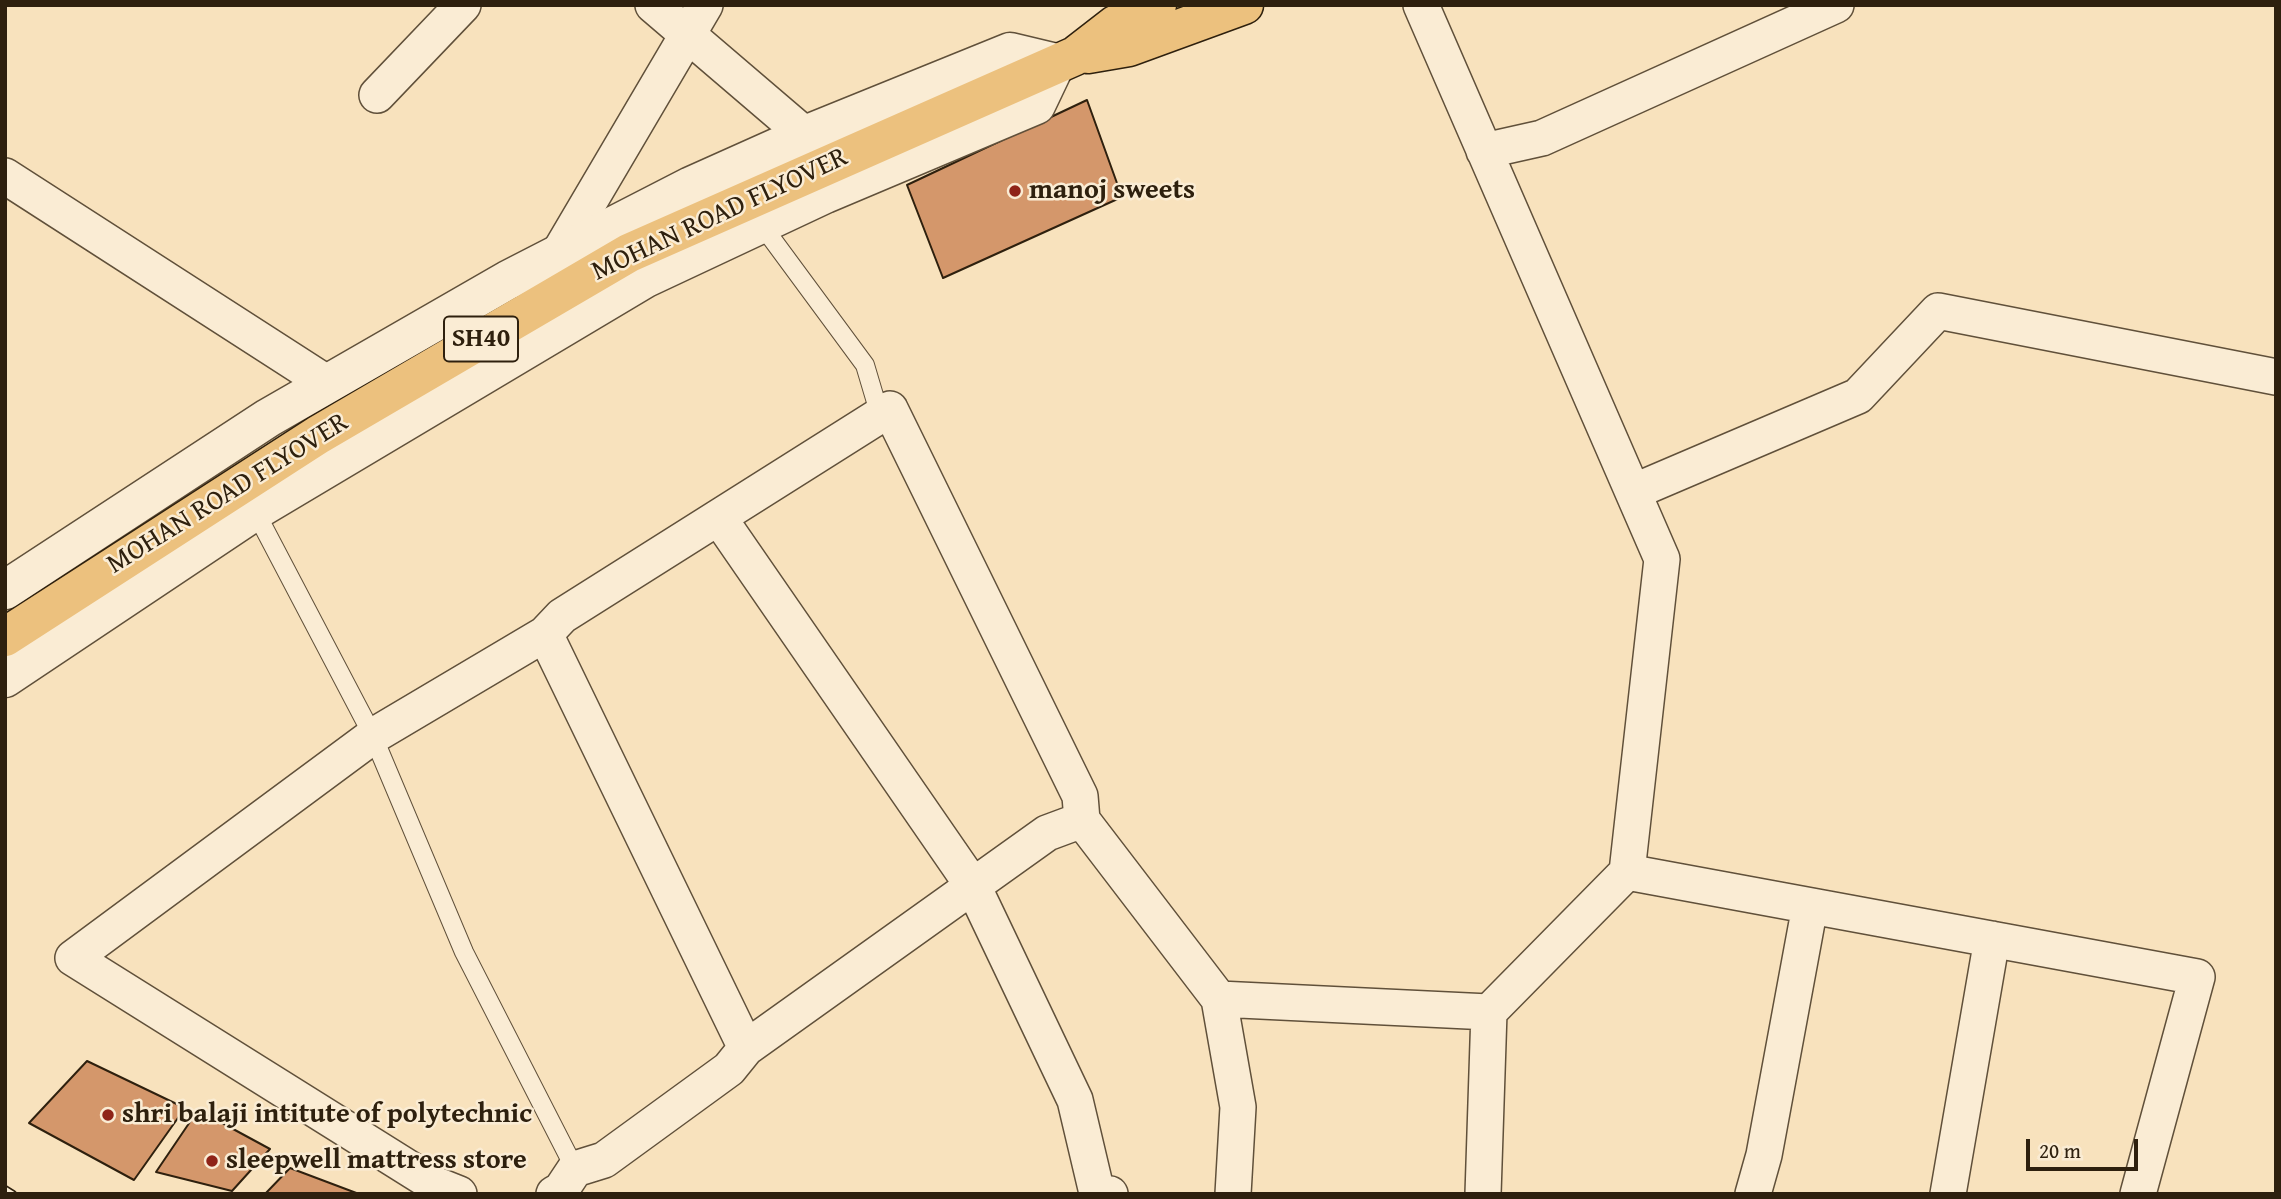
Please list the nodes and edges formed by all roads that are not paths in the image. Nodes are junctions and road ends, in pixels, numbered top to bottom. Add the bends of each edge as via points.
1 (463, 5) edge
2 (653, 5) edge
3 (705, 5) edge
4 (1157, 5) edge
5 (1244, 5) edge
6 (1421, 5) edge
7 (1836, 5) edge
8 (688, 35) junction
9 (1066, 59) junction
10 (377, 95) dead end
11 (805, 135) junction
12 (1484, 151) junction
13 (5, 176) edge
14 (761, 224) junction
15 (559, 253) junction
16 (2276, 377) edge
17 (328, 384) junction
18 (890, 409) junction
19 (1633, 492) junction
20 (255, 511) junction
21 (719, 518) junction
22 (5, 590) edge
23 (545, 635) junction
24 (5, 637) edge
25 (5, 678) edge
26 (373, 736) junction
27 (1082, 820) junction
28 (1627, 872) junction
29 (973, 886) junction
30 (1810, 906) junction
31 (1992, 939) junction
32 (1219, 999) junction
33 (1489, 1012) junction
34 (746, 1048) junction
35 (565, 1182) edge
36 (459, 1194) edge
37 (1111, 1194) edge
38 (1233, 1194) edge
39 (1483, 1194) edge
40 (1753, 1194) edge
41 (1948, 1194) edge
42 (2138, 1194) edge

1 - 10 street
2 - 8 street
3 - 8 street
4 - 9 main road, SH40 via 1115,25
5 - 9 main road via 1129,47
6 - 12 street
7 - 12 street via 1542,138
8 - 11 street
8 - 15 street
9 - 11 street via 1010,52
9 - 14 street via 1036,105
9 - 24 main road, MOHAN ROAD FLYOVER / SH40 via 629,253 318,435
11 - 15 street
12 - 19 street
13 - 17 street
14 - 18 lane via 865,365 876,402
14 - 20 street via 646,278
15 - 17 street
16 - 19 street via 1938,311 1858,396
17 - 22 street via 257,425
18 - 21 street
18 - 27 street via 1080,796
19 - 28 street via 1662,559
20 - 25 street
20 - 26 lane
21 - 23 street via 562,615
21 - 29 street
23 - 26 street
23 - 34 street
26 - 35 lane
26 - 36 street via 73,958 434,1184
27 - 29 street via 1047,834
27 - 32 street
28 - 30 street
28 - 33 street
29 - 34 street
29 - 37 street via 1075,1100 1097,1193
30 - 31 street
30 - 40 street
31 - 41 street
31 - 42 street via 2197,977
32 - 33 street
32 - 38 street via 1238,1107
33 - 39 street
34 - 35 street via 729,1069 604,1160

